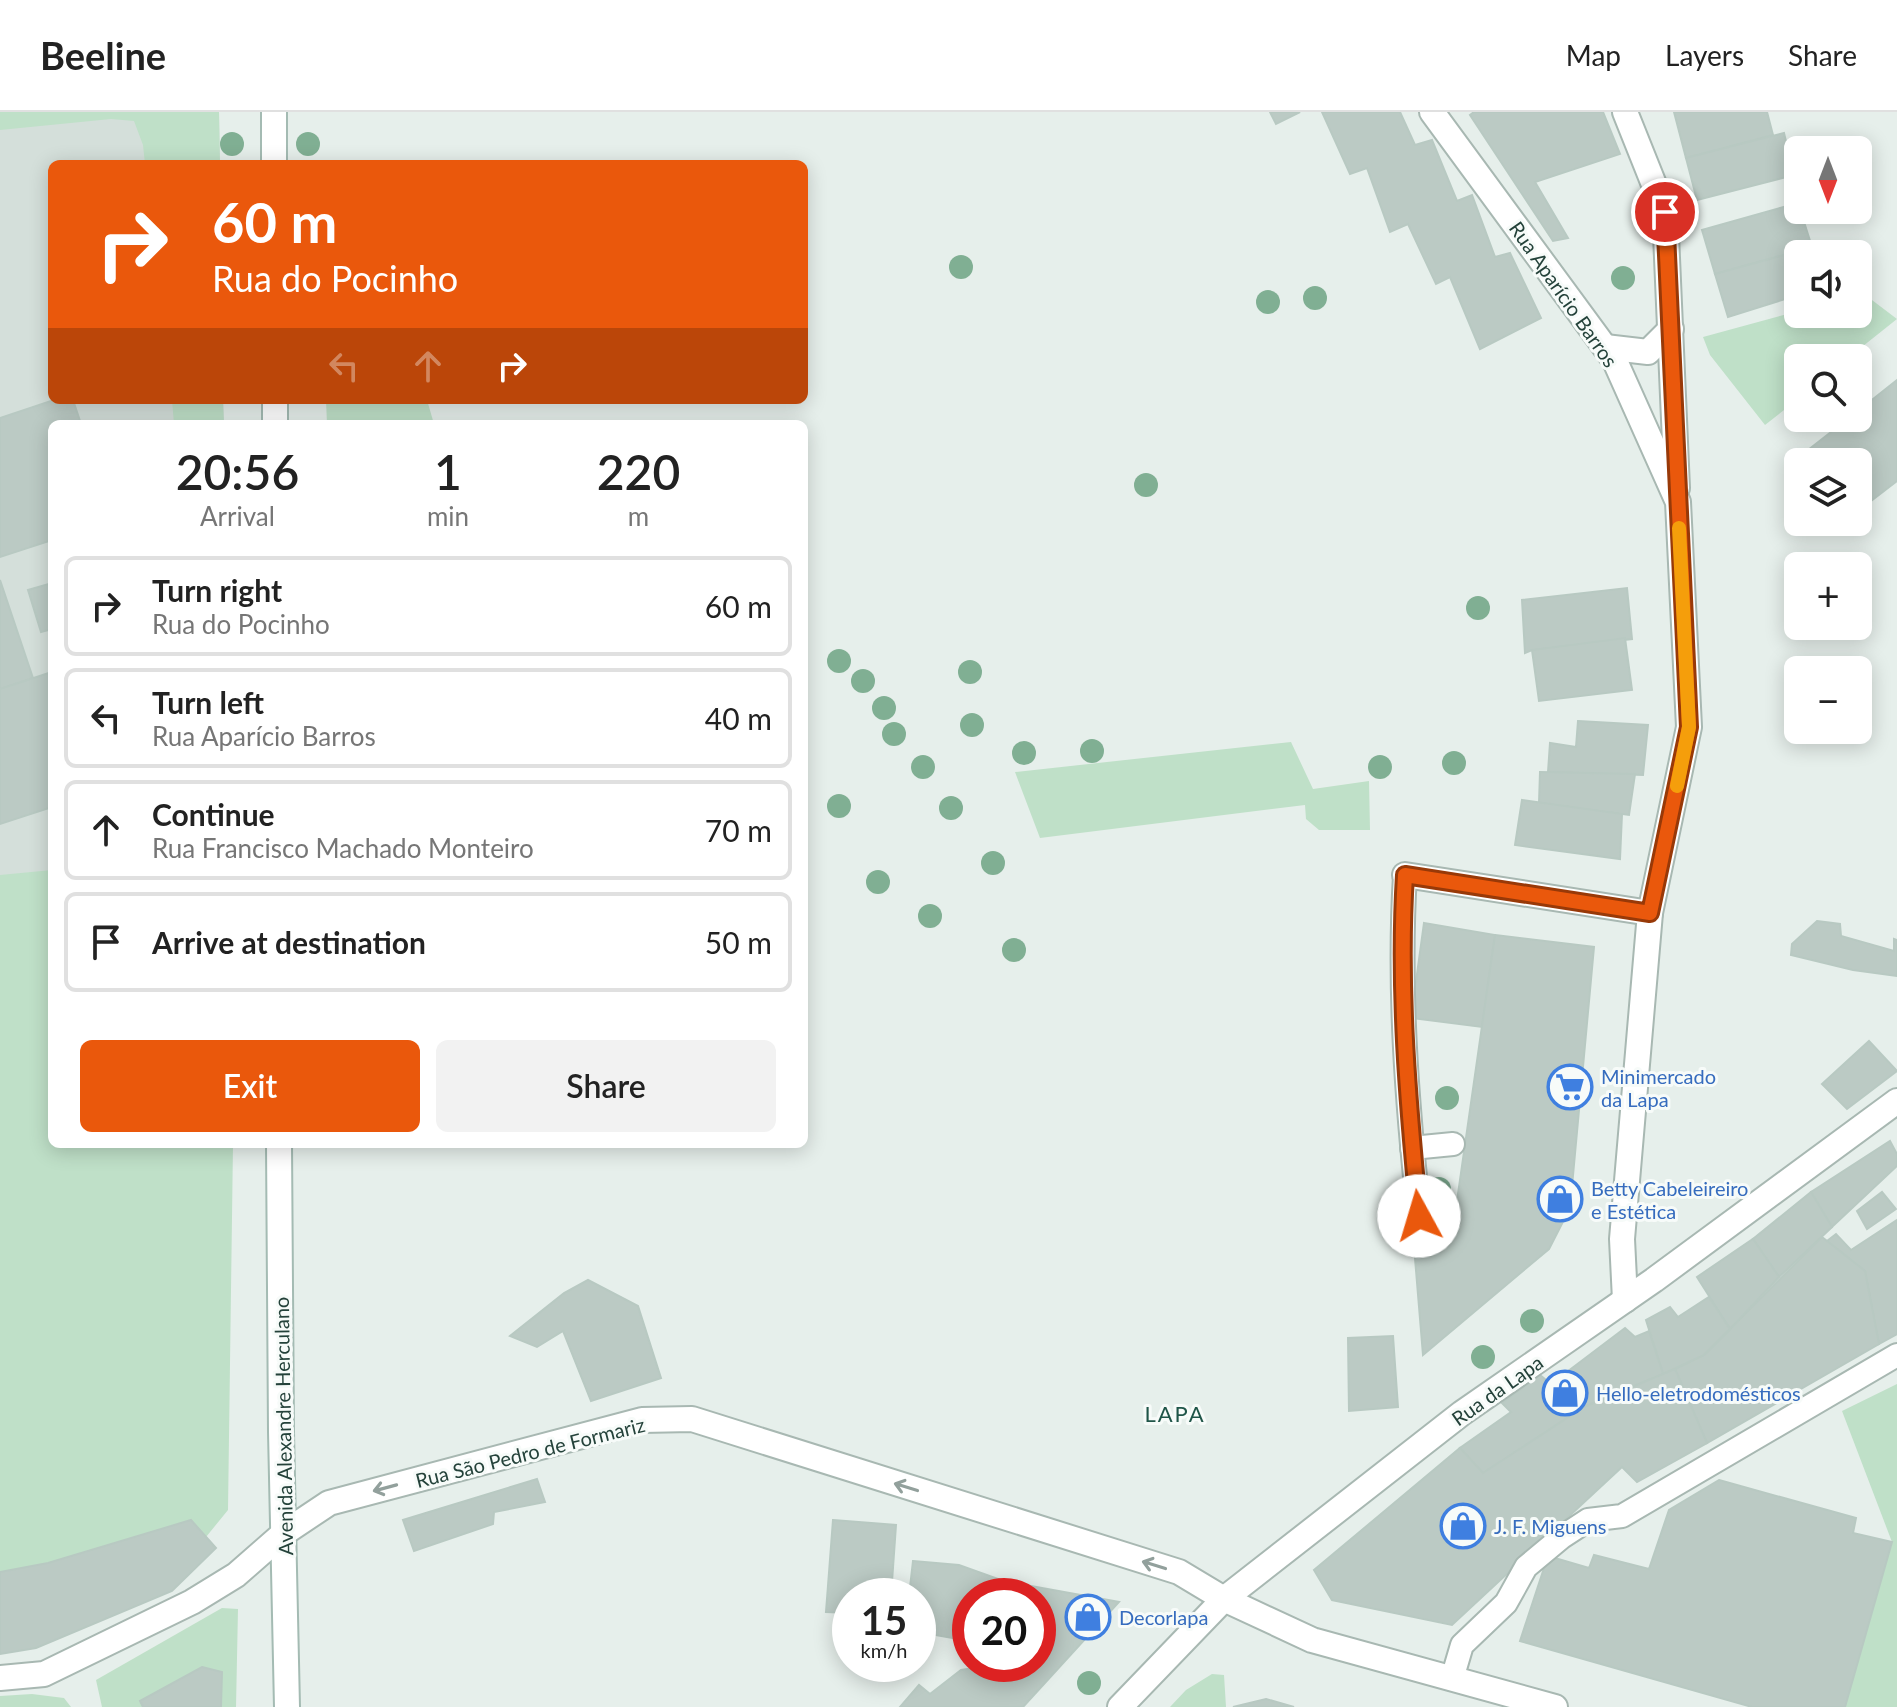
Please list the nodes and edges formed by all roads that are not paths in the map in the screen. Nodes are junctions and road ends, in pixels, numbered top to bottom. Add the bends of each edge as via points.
1 (274, 112) edge
2 (1432, 112) edge
3 (1625, 112) edge
4 (274, 160) edge
5 (1671, 329) junction
6 (1605, 347) junction
7 (1678, 502) junction
8 (1405, 875) joint
9 (1650, 913) junction
10 (1895, 1109) edge
11 (1453, 1144) dead end
12 (279, 1148) edge
13 (1412, 1148) junction
14 (1419, 1216) dead end
15 (1625, 1300) junction
16 (1897, 1355) edge
17 (284, 1533) junction
18 (1224, 1599) junction
19 (0, 1678) edge
20 (1452, 1679) junction
21 (287, 1707) edge
22 (1120, 1707) edge
23 (1555, 1707) edge

1 - 4 street
2 - 6 street, Rua Aparício Barros
3 - 5 street via 1665,212
5 - 6 street via 1648,352
5 - 7 street
6 - 7 street, Rua Aparício Barros
7 - 9 street, Rua Aparício Barros via 1689,727
8 - 9 street
8 - 13 lane via 1403,1014
9 - 15 street, Rua Aparício Barros via 1622,1239
10 - 15 street, Rua da Lapa
11 - 13 lane
12 - 17 street, Avenida Alexandre Herculano
13 - 14 lane
15 - 18 street, Rua da Lapa via 1462,1413
16 - 20 lane via 1622,1516 1588,1520 1562,1537 1526,1567 1506,1603 1462,1645
18 -> 17 street, Rua São Pedro de Formariz via 1179,1572 692,1419 642,1420 329,1503
17 - 19 street, Rua São Pedro de Formariz via 236,1575 192,1602 44,1674
17 - 21 street, Avenida Alexandre Herculano
18 - 20 street, Rua São Pedro de Formariz via 1312,1640
18 - 22 street, Rua da Lapa
20 - 23 street, Rua São Pedro de Formariz

